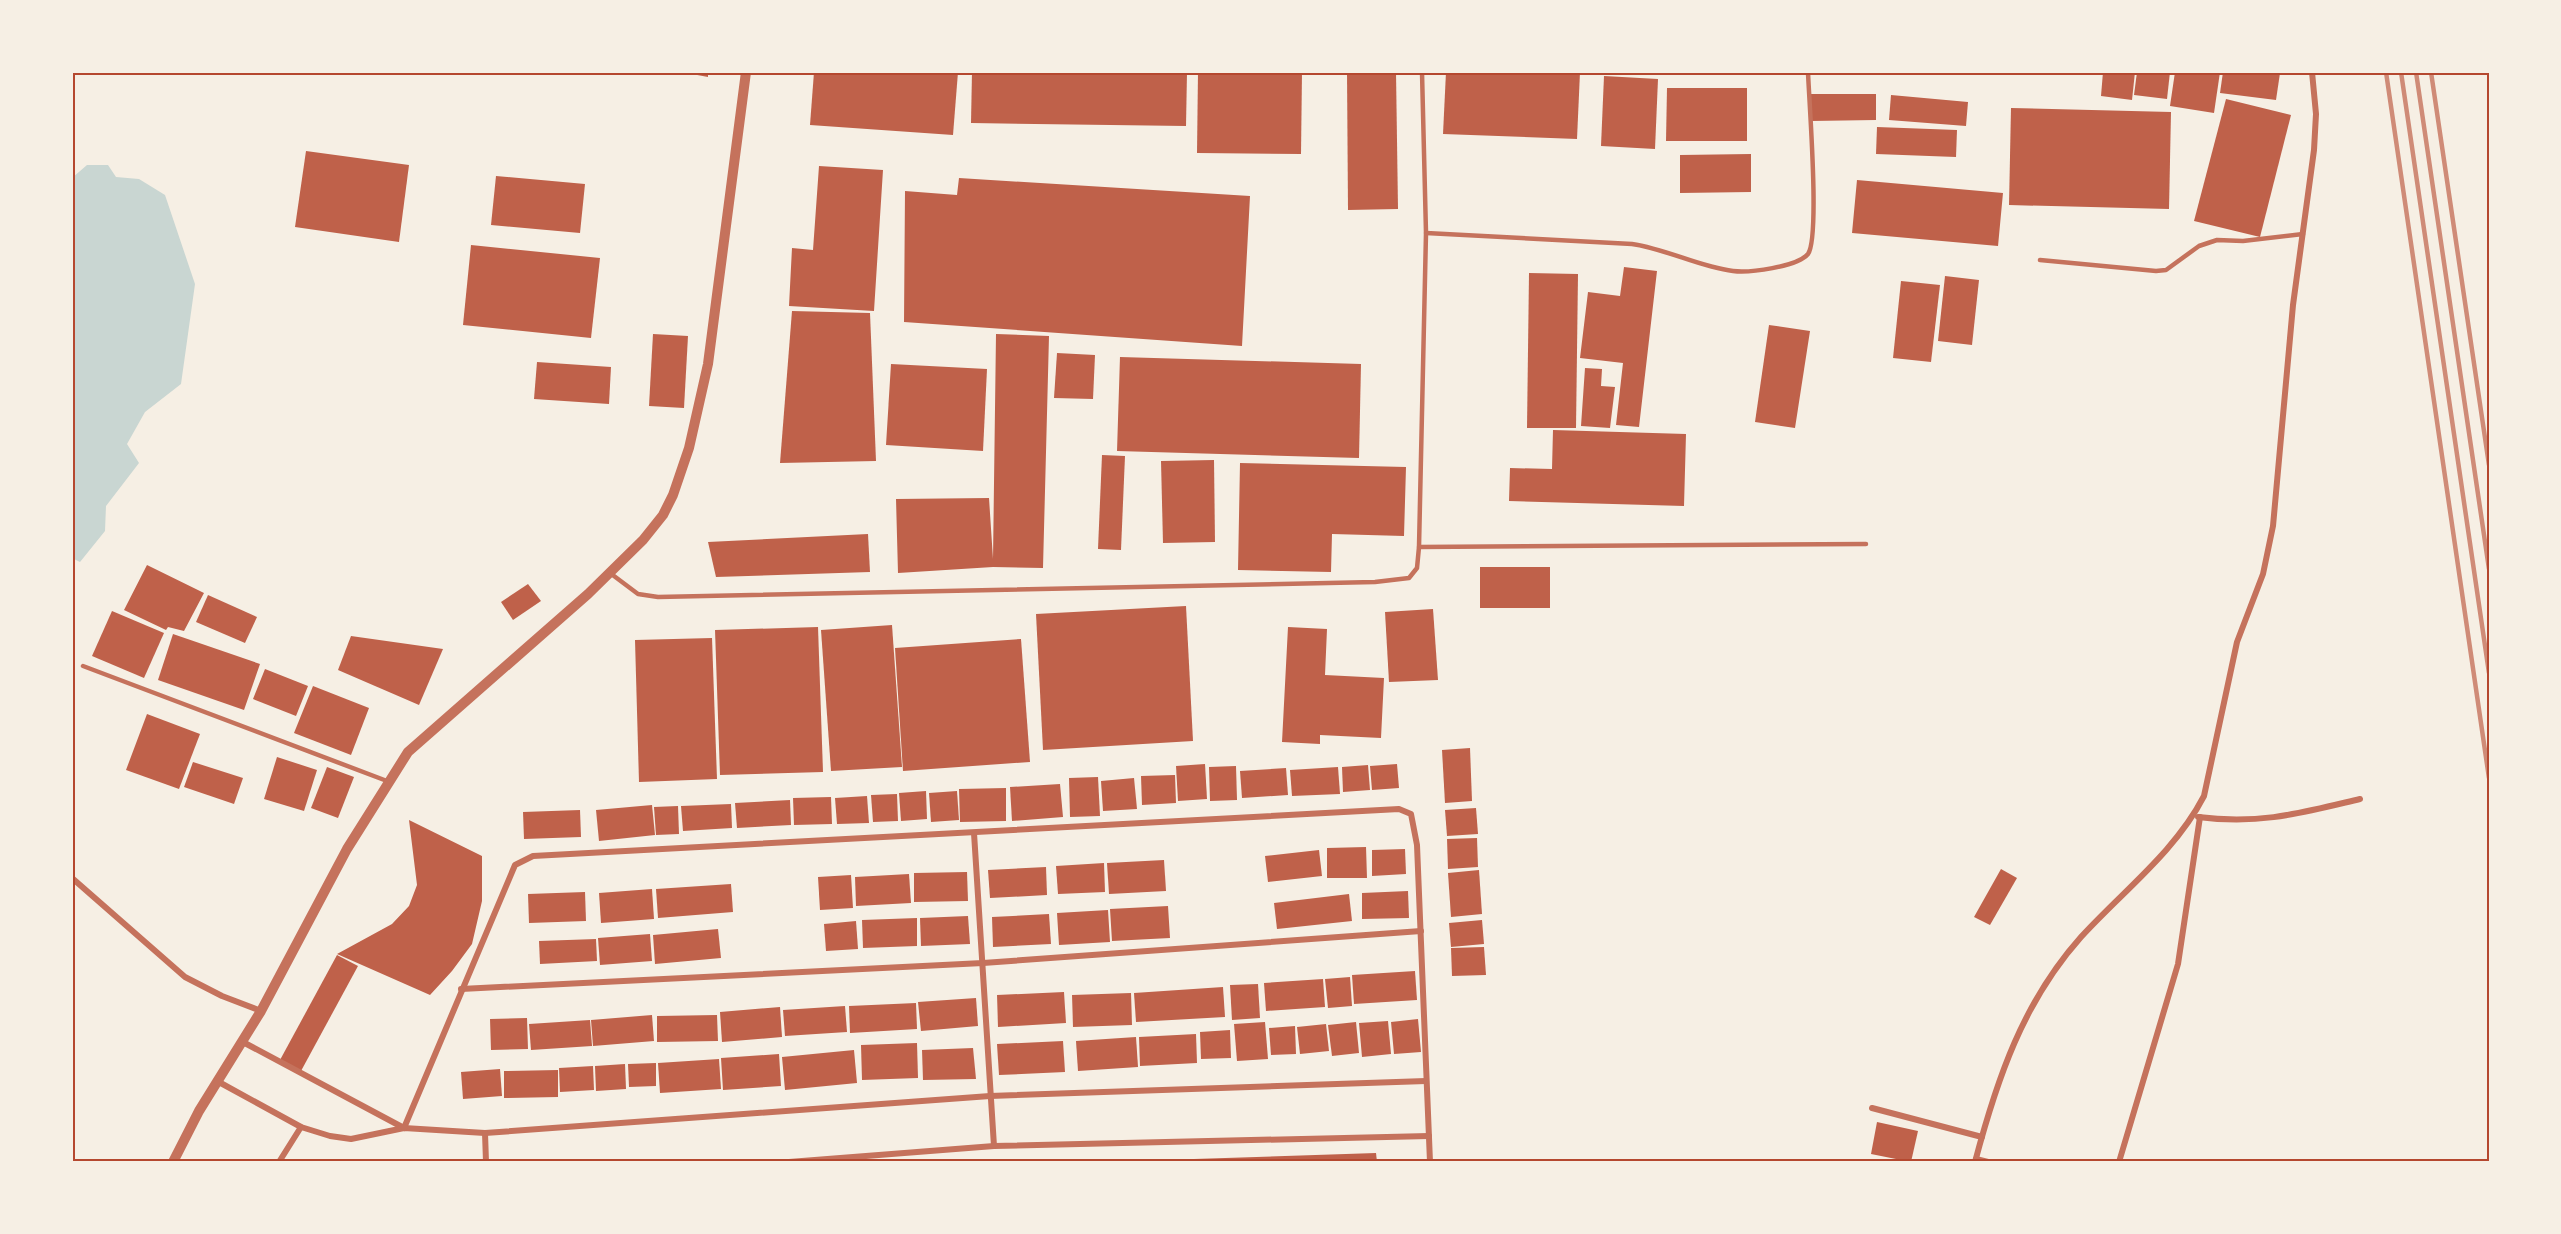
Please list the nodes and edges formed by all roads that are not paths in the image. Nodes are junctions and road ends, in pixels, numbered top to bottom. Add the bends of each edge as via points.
1 (746, 72) edge
2 (1422, 72) edge
3 (1808, 72) edge
4 (2312, 72) edge
5 (1426, 233) junction
6 (2303, 234) junction
7 (2040, 260) dead end
8 (1866, 544) dead end
9 (1419, 547) junction
10 (610, 573) junction
11 (83, 666) dead end
12 (387, 781) junction
13 (2360, 799) dead end
14 (2197, 817) junction
15 (974, 833) junction
16 (72, 878) edge
17 (1421, 932) junction
18 (983, 963) junction
19 (461, 989) junction
20 (261, 1011) junction
21 (241, 1041) junction
22 (217, 1081) junction
23 (1426, 1081) junction
24 (990, 1096) junction
25 (1872, 1108) dead end
26 (301, 1127) junction
27 (404, 1128) junction
28 (485, 1133) junction
29 (1429, 1136) junction
30 (1982, 1137) junction
31 (994, 1146) junction
32 (1976, 1161) edge
33 (173, 1162) edge
34 (279, 1162) edge
35 (486, 1162) edge
36 (789, 1162) edge
37 (1430, 1162) edge
38 (1988, 1162) edge
39 (2119, 1162) edge

1 - 10 street via 708,364 689,448 663,514
2 - 5 lane
3 - 5 lane via 1813,217 1811,244 1808,254 1801,258 1777,267 1736,272 1632,244
4 - 6 street via 2314,150
5 - 9 lane
6 - 7 lane via 2217,240 2199,246 2166,270 2156,271
6 - 14 street via 2292,305 2269,553 2237,642
8 - 9 lane
9 - 10 lane via 1414,575 1375,582 658,597 638,594
10 - 12 street via 408,752
11 - 12 lane
12 - 20 street
13 - 14 street via 2268,820
14 - 30 street via 2054,970 2031,1005 2005,1060
14 - 39 street via 2178,964
15 - 17 street via 1400,809 1414,820
15 - 18 street
15 - 19 street via 533,856 515,866
16 - 20 street via 185,977
17 - 18 street
17 - 23 street
18 - 19 street
18 - 24 street
19 - 27 street
20 - 21 street
21 - 22 street
21 - 27 street
22 - 26 street
22 - 33 street
23 - 24 street
23 - 29 street
24 - 28 street
24 - 31 street
25 - 30 street
26 - 27 street via 351,1139
26 - 34 street
27 - 28 street
28 - 35 street
29 - 31 street
29 - 37 street
30 - 32 street
31 - 36 street
32 - 38 street

